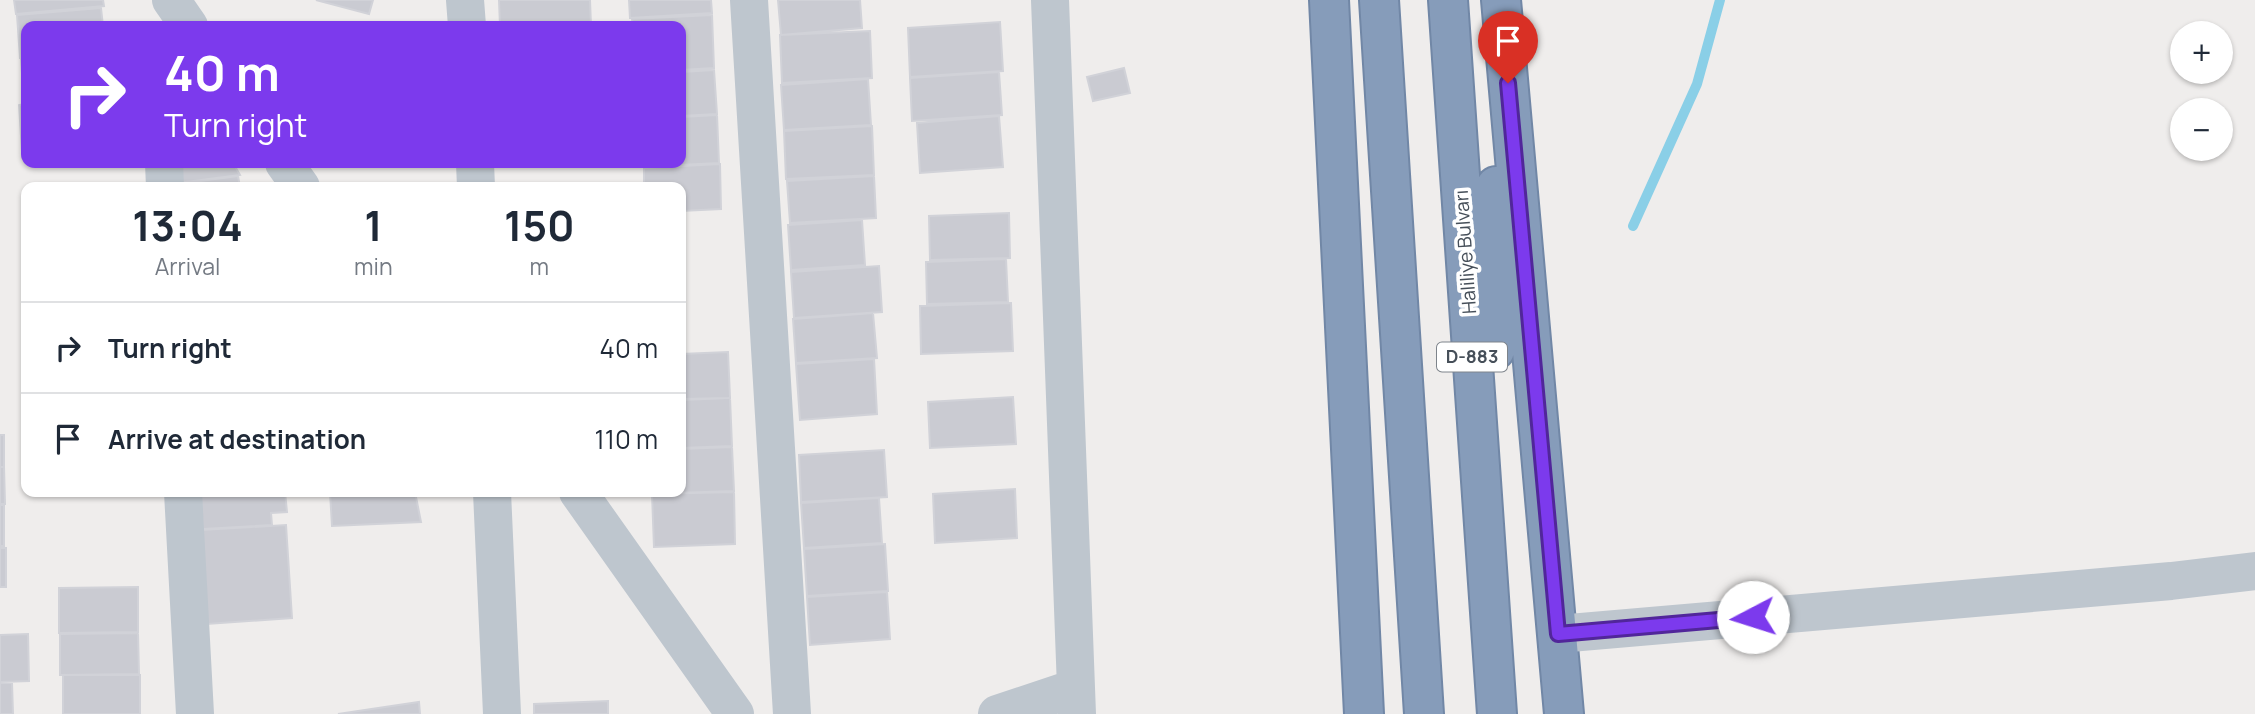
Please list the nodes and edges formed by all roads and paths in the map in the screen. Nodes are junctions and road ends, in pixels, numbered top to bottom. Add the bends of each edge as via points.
1 (154, 0) edge
2 (171, 0) edge
3 (465, 0) edge
4 (749, 0) edge
5 (1050, 0) edge
6 (1379, 0) edge
7 (1448, 0) edge
8 (1499, 0) edge
9 (1329, 6) edge
10 (156, 21) edge
11 (186, 21) edge
12 (467, 21) edge
13 (183, 497) edge
14 (492, 497) edge
15 (582, 497) edge
16 (2255, 571) edge
17 (1558, 634) junction
18 (1493, 657) junction
19 (1420, 668) junction
20 (1076, 701) edge
21 (195, 714) edge
22 (502, 714) edge
23 (735, 714) edge
24 (792, 714) edge
25 (997, 714) edge
26 (1364, 714) edge
27 (1423, 714) edge
28 (1497, 714) edge
29 (1564, 714) edge

1 - 10 street
2 - 11 street
3 - 12 street
4 - 24 street
5 - 20 street
6 - 19 highway
7 - 18 highway, Haliliye Bulvarı / D-883
8 - 17 highway
8 - 18 highway
9 - 19 highway
9 - 26 highway
13 - 21 street
14 - 22 street
15 - 23 street
16 - 17 street
17 - 29 highway
18 - 28 highway, Haliliye Bulvarı / D-883
19 - 27 highway
20 - 25 street

